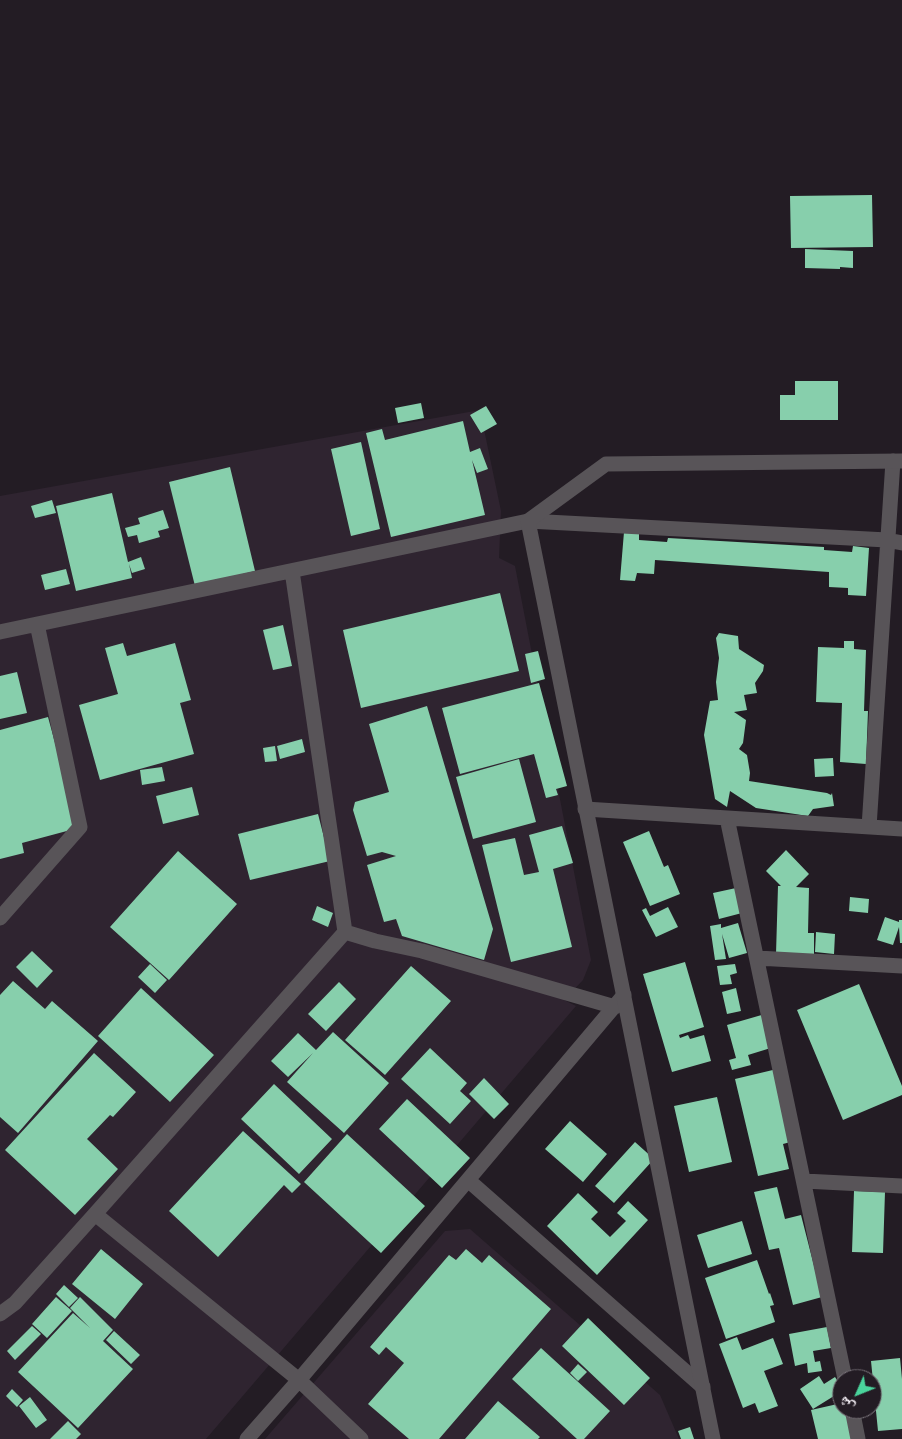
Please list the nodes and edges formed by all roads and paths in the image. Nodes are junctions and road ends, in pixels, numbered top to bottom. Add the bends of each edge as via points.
1 (897, 461) edge
2 (528, 520) junction
3 (895, 542) edge
4 (292, 571) junction
5 (37, 624) junction
6 (0, 632) edge
7 (586, 808) junction
8 (727, 818) junction
9 (869, 827) junction
10 (902, 829) edge
11 (0, 918) edge
12 (345, 932) junction
13 (756, 958) junction
14 (902, 966) edge
15 (620, 1001) junction
16 (468, 1180) junction
17 (804, 1180) junction
18 (902, 1186) edge
19 (95, 1214) junction
20 (0, 1314) edge
21 (843, 1369) edge
22 (299, 1380) junction
23 (703, 1387) junction
24 (854, 1419) edge
25 (246, 1439) edge
26 (361, 1439) edge
27 (713, 1439) edge
28 (858, 1439) edge

1 - 2 street via 606,464
1 - 3 street
2 - 3 street
2 - 4 street
2 - 7 street
3 - 9 street
4 - 5 street
4 - 12 street
5 - 6 street
5 - 11 street via 80,827
7 - 8 street
7 - 15 street
8 - 9 street
8 - 13 street
9 - 10 street
12 - 15 street
12 - 19 street
13 - 14 street
13 - 17 street
15 - 16 street
15 - 23 street
16 - 22 street
16 - 23 street
17 - 18 street
17 - 21 street
19 - 20 street via 15,1303
19 - 22 street
22 - 25 street
22 - 26 street
23 - 27 street
24 - 28 street

